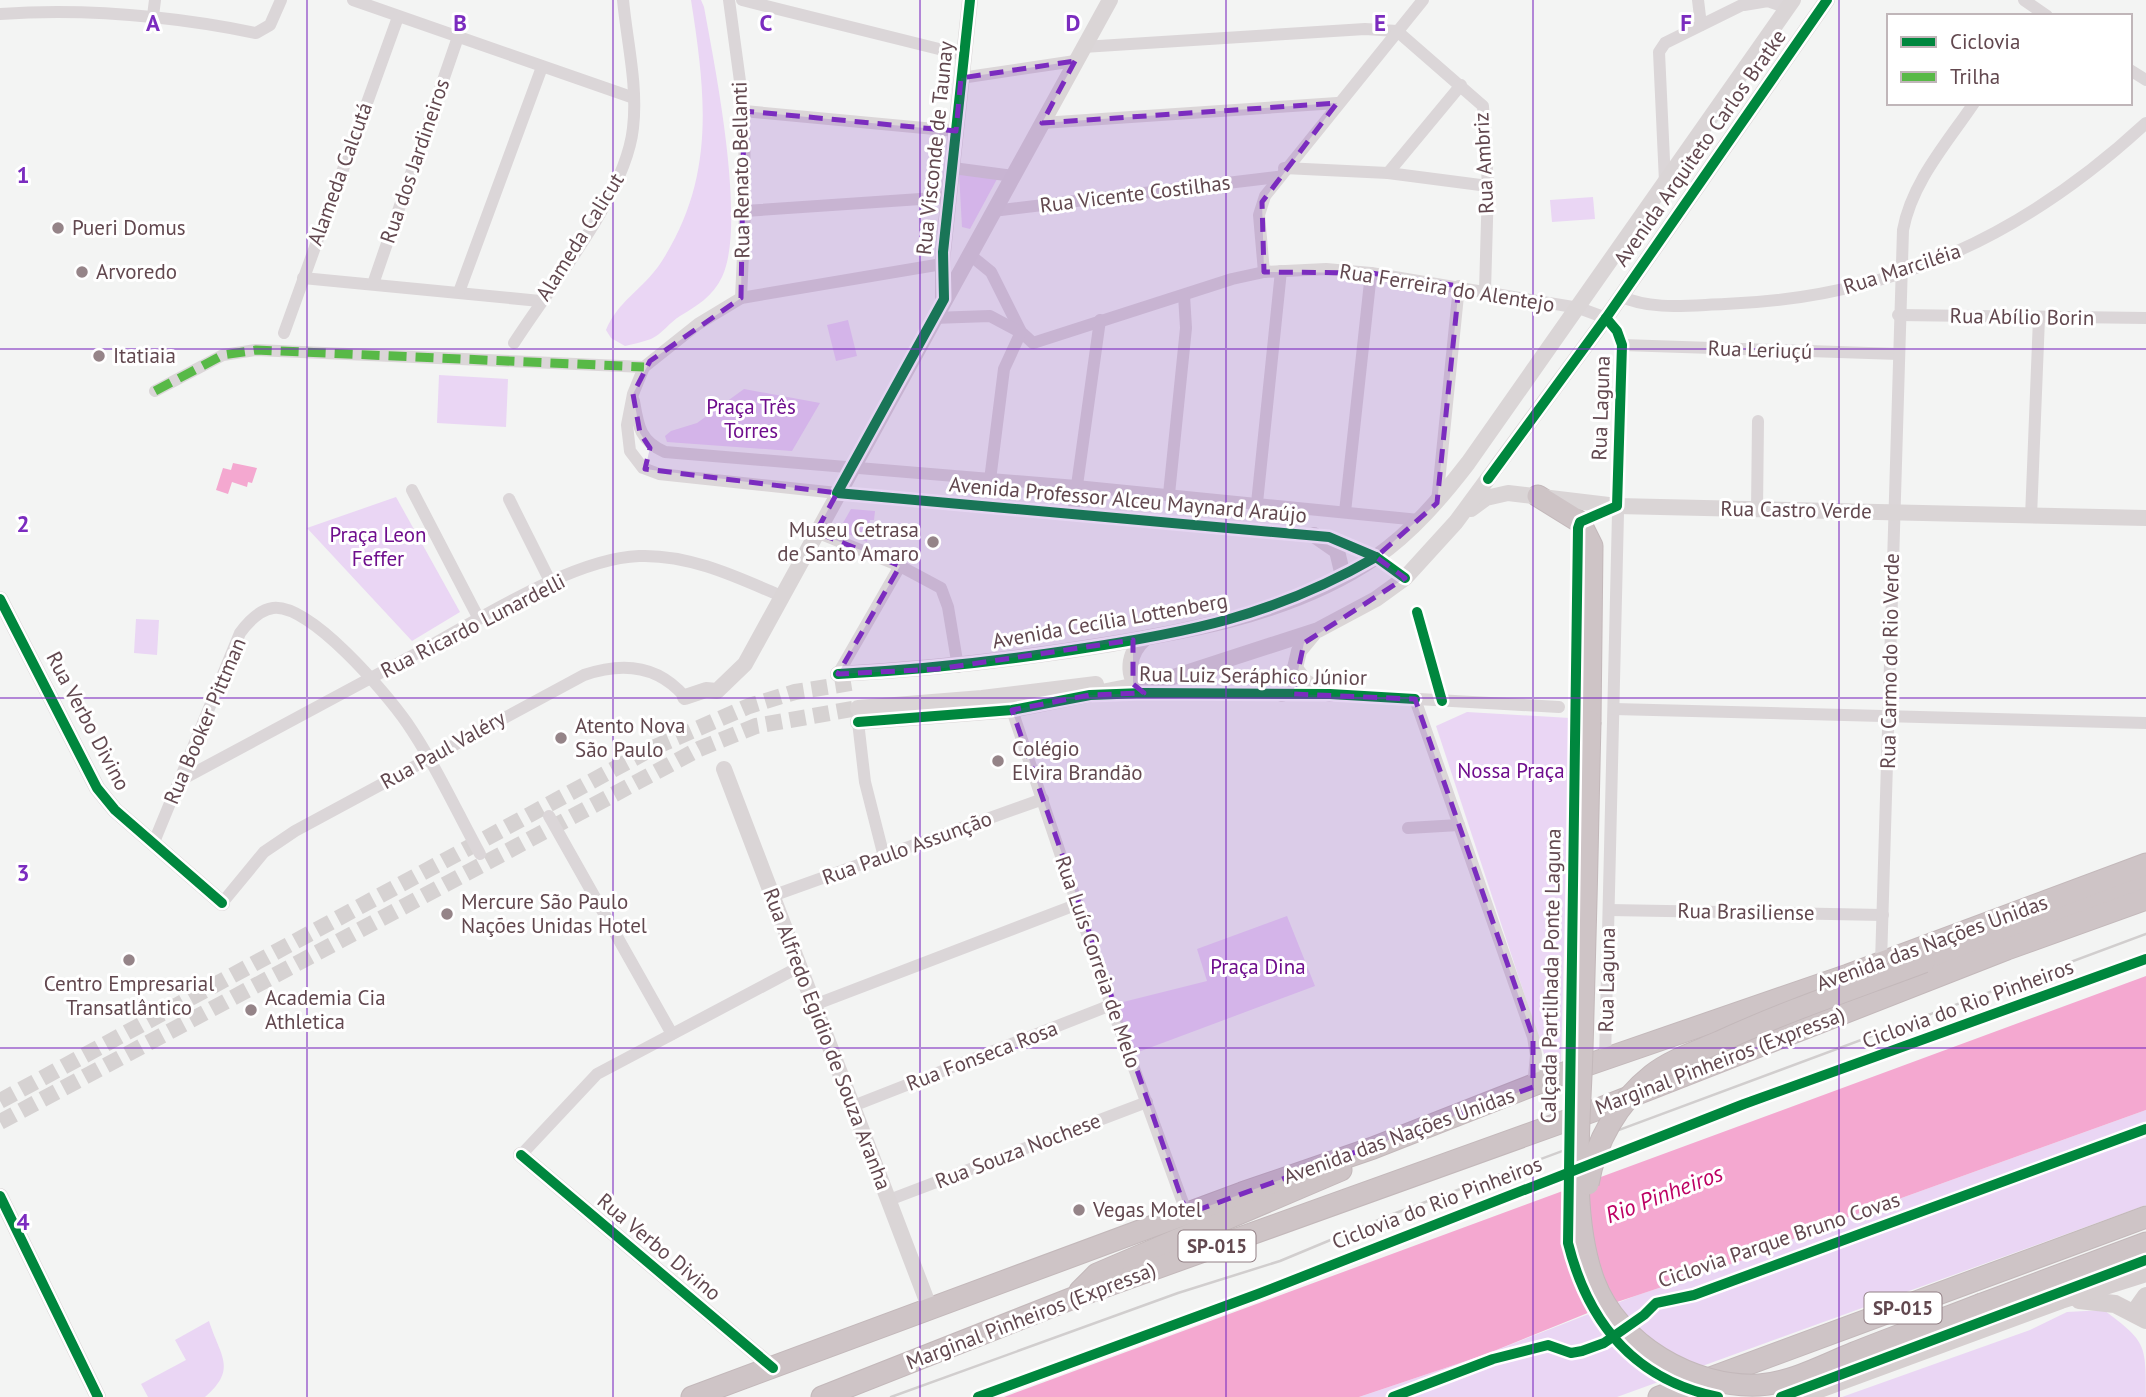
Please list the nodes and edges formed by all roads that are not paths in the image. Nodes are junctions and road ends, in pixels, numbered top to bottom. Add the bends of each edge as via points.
1 (155, 0) edge
2 (281, 0) edge
3 (354, 0) edge
4 (623, 0) edge
5 (729, 0) edge
6 (742, 0) edge
7 (970, 0) edge
8 (1110, 0) edge
9 (1423, 0) edge
10 (1698, 0) edge
11 (1827, 0) edge
12 (2024, 0) edge
13 (1748, 3) edge
14 (1790, 4) edge
15 (38, 6) edge
16 (2042, 10) edge
17 (0, 13) edge
18 (153, 16) junction
19 (398, 16) junction
20 (1701, 25) junction
21 (1397, 31) junction
22 (458, 37) junction
23 (1079, 54) junction
24 (963, 55) junction
25 (542, 67) junction
26 (961, 78) junction
27 (1461, 85) junction
28 (634, 98) junction
29 (1337, 103) junction
30 (1973, 105) edge
31 (744, 111) junction
32 (1042, 123) junction
33 (2146, 123) edge
34 (956, 131) junction
35 (953, 169) junction
36 (1281, 173) junction
37 (1388, 173) junction
38 (1013, 176) junction
39 (1665, 182) junction
40 (1488, 186) junction
41 (950, 197) junction
42 (745, 211) junction
43 (993, 211) junction
44 (946, 230) junction
45 (969, 254) junction
46 (942, 264) junction
47 (1281, 271) junction
48 (1264, 272) junction
49 (1371, 273) junction
50 (1899, 275) junction
51 (303, 278) junction
52 (373, 284) junction
53 (1459, 286) junction
54 (1485, 291) junction
55 (459, 292) junction
56 (1184, 295) junction
57 (1620, 296) junction
58 (741, 298) junction
59 (944, 299) junction
60 (540, 301) junction
61 (1007, 301) junction
62 (1579, 308) junction
63 (1899, 314) junction
64 (990, 316) junction
65 (2039, 317) junction
66 (933, 318) junction
67 (1605, 318) junction
68 (2146, 318) edge
69 (1100, 320) junction
70 (1021, 332) junction
71 (284, 333) dead end
72 (514, 343) dead end
73 (1622, 345) junction
74 (1899, 354) junction
75 (644, 367) junction
76 (155, 391) dead end
77 (1758, 421) dead end
78 (633, 429) junction
79 (652, 446) junction
80 (851, 466) junction
81 (645, 468) junction
82 (990, 480) junction
83 (1076, 486) junction
84 (412, 490) dead end
85 (837, 493) junction
86 (1169, 495) junction
87 (1538, 496) junction
88 (509, 499) dead end
89 (1257, 503) junction
90 (1437, 503) junction
91 (1617, 506) junction
92 (1757, 510) junction
93 (1345, 512) junction
94 (1894, 512) junction
95 (1073, 514) junction
96 (2031, 517) junction
97 (2146, 518) edge
98 (1419, 520) junction
99 (1456, 522) junction
100 (816, 532) junction
101 (1314, 535) junction
102 (1376, 557) junction
103 (900, 566) junction
104 (1343, 576) junction
105 (1405, 578) junction
106 (551, 583) junction
107 (781, 596) junction
108 (2, 608) edge
109 (1417, 612) dead end
110 (479, 619) junction
111 (1318, 629) junction
112 (1145, 638) junction
113 (1091, 647) junction
114 (958, 667) junction
115 (1295, 668) junction
116 (838, 674) joint
117 (370, 678) junction
118 (857, 682) tunnel mouth
119 (1137, 686) junction
120 (1282, 694) junction
121 (1330, 694) junction
122 (685, 697) joint
123 (1415, 699) junction
124 (1442, 701) junction
125 (1559, 707) dead end
126 (1614, 709) junction
127 (1012, 710) junction
128 (1889, 714) junction
129 (858, 715) junction
130 (2146, 723) edge
131 (428, 758) junction
132 (724, 769) dead end
133 (181, 780) junction
134 (1043, 799) junction
135 (549, 816) dead end
136 (1459, 825) junction
137 (1408, 828) dead end
138 (154, 842) junction
139 (480, 854) dead end
140 (884, 857) junction
141 (2146, 864) edge
142 (2146, 883) edge
143 (772, 896) junction
144 (2146, 900) edge
145 (222, 903) joint
146 (1079, 904) junction
147 (1609, 910) junction
148 (1882, 915) junction
149 (1881, 963) junction
150 (799, 967) junction
151 (814, 1005) junction
152 (1111, 1005) junction
153 (672, 1034) junction
154 (1605, 1059) junction
155 (1533, 1087) junction
156 (1147, 1102) junction
157 (853, 1106) junction
158 (1373, 1148) junction
159 (521, 1155) joint
160 (0, 1196) edge
161 (889, 1200) junction
162 (1187, 1214) junction
163 (1582, 1216) junction
164 (2146, 1217) edge
165 (2146, 1243) edge
166 (2146, 1273) edge
167 (2146, 1296) edge
168 (1073, 1298) junction
169 (2061, 1300) junction
170 (930, 1309) junction
171 (2140, 1316) edge
172 (773, 1368) junction
173 (98, 1397) edge
174 (692, 1397) edge
175 (822, 1397) edge
176 (1659, 1397) edge
177 (1798, 1397) edge

1 - 18 street
2 - 18 street via 270,25 256,33
3 - 19 street
4 - 28 street, Alameda Calicut
5 - 31 street, Rua Renato Bellanti
6 - 24 street
7 - 24 street, Rua Visconde de Taunay
8 - 23 street
9 - 21 street
10 - 20 street
11 - 57 street, Avenida Arquiteto Carlos Bratke
12 - 16 street
13 - 14 street
13 - 20 street
14 - 39 street, Avenida Arquiteto Carlos Bratke
15 - 17 street
15 - 18 street
19 - 22 street
19 - 51 street, Alameda Calcutá
20 - 39 street via 1665,43 1657,58
21 - 23 street via 1365,29
21 - 27 street, Rua Ambriz
21 - 29 street
22 - 25 street
22 - 52 street, Rua dos Jardineiros
23 - 26 street
23 - 32 street
24 - 26 street, Rua Visconde de Taunay
25 - 28 street
25 - 55 street
26 - 34 street, Rua Visconde de Taunay
27 - 37 street
27 - 40 street, Rua Ambriz via 1484,109
28 - 60 street, Alameda Calicut via 633,129 617,185
29 - 32 street
29 - 36 street
30 - 50 street, Rua Carmo do Rio Verde via 1910,200
31 - 34 street
31 - 42 street, Rua Renato Bellanti
32 - 38 street
33 - 50 street, Rua Marciléia via 2085,176 2031,213 1971,247
34 - 35 street, Rua Visconde de Taunay
35 - 38 street
35 - 41 street, Rua Visconde de Taunay
36 - 37 street, Rua Vicente Costilhas
36 - 43 street, Rua Vicente Costilhas
36 - 48 street via 1260,207
37 - 40 street, Rua Vicente Costilhas
38 - 43 street
39 - 62 street, Avenida Arquiteto Carlos Bratke
40 - 54 street, Rua Ambriz
41 - 42 street
41 - 44 street, Rua Visconde de Taunay
42 - 58 street, Rua Renato Bellanti
43 - 45 street
44 - 45 street, Rua Visconde de Taunay
44 - 46 street, Rua Visconde de Taunay
45 - 59 street
45 - 61 street via 991,272
46 - 58 street
46 - 59 street, Rua Visconde de Taunay
47 - 48 street, Rua Ferreira do Alentejo
47 - 49 street, Rua Ferreira do Alentejo
47 - 89 street
48 - 56 street, Rua Ferreira do Alentejo
49 - 53 street, Rua Ferreira do Alentejo
49 - 93 street
50 - 57 street, Rua Marciléia via 1763,302 1647,305
50 - 63 street, Rua Carmo do Rio Verde
51 - 52 street
51 - 71 street, Alameda Calcutá
52 - 55 street
53 - 54 street, Rua Ferreira do Alentejo
53 - 90 street
54 - 62 street, Rua Ferreira do Alentejo
55 - 60 street
56 - 69 street, Rua Ferreira do Alentejo
56 - 86 street via 1186,328
57 - 67 street, Avenida Arquiteto Carlos Bratke
58 - 75 street via 698,324
59 - 66 street
60 - 72 street, Alameda Calicut
61 - 64 street
61 - 70 street
62 - 67 street, Rua Ferreira do Alentejo
62 - 90 street, Avenida Cecília Lottenberg
63 - 65 street, Rua Abílio Borin
63 - 74 street, Rua Carmo do Rio Verde
64 - 66 street
64 - 70 street
65 - 68 street, Rua Abílio Borin
65 - 96 street
66 - 80 street
67 - 73 street, Rua Laguna
67 - 99 street
69 - 70 street, Rua Ferreira do Alentejo via 1033,343
69 - 83 street
70 - 82 street via 1004,369
73 - 74 street, Rua Leriuçú
73 - 91 street, Rua Laguna
74 - 94 street, Rua Carmo do Rio Verde
75 - 76 street via 256,350 223,355
75 - 78 street via 633,394
77 - 92 street
78 - 79 street
78 - 81 street via 630,451
79 - 80 street, Avenida Professor Alceu Maynard Araújo via 665,452
79 - 81 street
80 - 82 street, Avenida Professor Alceu Maynard Araújo
80 - 85 street
81 - 85 street, Avenida Professor Alceu Maynard Araújo via 659,474
82 - 83 street, Avenida Professor Alceu Maynard Araújo
83 - 86 street, Avenida Professor Alceu Maynard Araújo
83 - 95 street
84 - 110 street
85 - 95 street, Avenida Professor Alceu Maynard Araújo
85 - 100 street
86 - 89 street, Avenida Professor Alceu Maynard Araújo
87 - 91 street, Rua Castro Verde
87 - 99 street, Rua Castro Verde via 1493,496
87 - 163 highway, bridge via 1580,522 1592,547
88 - 106 street
89 - 93 street, Avenida Professor Alceu Maynard Araújo
90 - 98 street, Avenida Cecília Lottenberg
91 - 92 street, Rua Castro Verde
91 - 126 street, Rua Laguna
92 - 94 street, Rua Castro Verde
93 - 98 street, Avenida Professor Alceu Maynard Araújo
94 - 96 street, Rua Castro Verde
94 - 128 street, Rua Carmo do Rio Verde
95 - 101 street, Avenida Professor Alceu Maynard Araújo
96 - 97 street, Rua Castro Verde
98 - 102 street, Avenida Cecília Lottenberg
99 - 105 street
100 - 103 street
100 - 107 street
101 - 102 street, Avenida Professor Alceu Maynard Araújo via 1338,539
101 - 104 street via 1337,551
102 - 104 street, Avenida Cecília Lottenberg
102 - 105 street, Avenida Professor Alceu Maynard Araújo
103 - 114 street via 941,588
103 - 116 street
104 - 112 street, Avenida Cecília Lottenberg via 1235,619
105 - 111 street
106 - 107 street, Rua Ricardo Lunardelli via 612,560 642,556 712,568
106 - 110 street, Rua Ricardo Lunardelli
107 - 122 street via 745,664 717,691
108 - 138 street, Rua Verbo Divino via 97,788 115,810
109 - 124 street
110 - 117 street, Rua Ricardo Lunardelli
111 - 115 street via 1304,643
111 - 119 street
112 - 113 street, Avenida Cecília Lottenberg
112 - 119 street via 1132,653
113 - 114 street, Avenida Cecília Lottenberg
113 - 118 street via 1048,663
114 - 116 street, Avenida Cecília Lottenberg
115 - 120 street via 1292,687
115 - 121 street via 1305,682
117 - 131 street, Rua Booker Pittman via 407,723
117 - 133 street, Rua Ricardo Lunardelli
117 - 133 street, Rua Booker Pittman via 300,615 276,608 264,611 247,624 233,647
119 - 120 street, Rua Luiz Seráphico Júnior
119 - 127 street
119 - 129 street via 982,698
120 - 121 street, Rua Luiz Seráphico Júnior
121 - 123 street, Rua Luiz Seráphico Júnior
122 - 131 street, Rua Paul Valéry via 670,681 649,670 594,671
123 - 124 street, Rua Luiz Seráphico Júnior
123 - 136 street
124 - 125 street, Rua Luiz Seráphico Júnior
126 - 128 street
126 - 147 street, Rua Laguna
127 - 129 street
127 - 134 street, Rua Luís Correia de Melo
128 - 130 street
128 - 148 street, Rua Carmo do Rio Verde
129 - 140 street via 865,782
131 - 139 street, Rua Booker Pittman
131 - 145 street, Rua Paul Valéry via 264,852
132 - 143 street, Rua Alfredo Egidio de Souza Aranha
133 - 138 street, Rua Booker Pittman
134 - 140 street, Rua Paulo Assunção
134 - 146 street, Rua Luís Correia de Melo
135 - 153 street
136 - 137 street
136 - 155 street via 1533,1037
138 - 145 street, Rua Verbo Divino
140 - 143 street, Rua Paulo Assunção
141 - 149 highway, Avenida das Nações Unidas
142 - 163 highway, bridge via 1771,1018 1665,1065 1624,1103 1601,1139 1590,1167
143 - 150 street, Rua Alfredo Egidio de Souza Aranha
144 - 168 highway, Marginal Pinheiros (Expressa) / SP-015 via 2007,948 1596,1110
146 - 151 street
146 - 152 street, Rua Luís Correia de Melo
147 - 148 street, Rua Brasiliense
147 - 154 street, Rua Laguna
148 - 149 street, Rua Carmo do Rio Verde
149 - 154 highway, Avenida das Nações Unidas
150 - 151 street, Rua Alfredo Egidio de Souza Aranha
150 - 153 street
151 - 157 street, Rua Alfredo Egidio de Souza Aranha
152 - 156 street, Rua Luís Correia de Melo
152 - 157 street, Rua Fonseca Rosa
153 - 159 street via 597,1074
154 - 155 highway, Avenida das Nações Unidas
155 - 158 highway, Avenida das Nações Unidas
156 - 161 street, Rua Souza Nochese
156 - 162 street, Rua Luís Correia de Melo
157 - 161 street, Rua Alfredo Egidio de Souza Aranha
158 - 162 highway, Avenida das Nações Unidas
158 - 168 highway via 1333,1175 1097,1273
159 - 172 street, Rua Verbo Divino
160 - 173 street
161 - 170 street, Rua Alfredo Egidio de Souza Aranha
162 - 170 highway, Avenida das Nações Unidas
163 - 165 highway, bridge via 1595,1284 1611,1311 1638,1341 1667,1363 1727,1384 1759,1385 1798,1376
164 - 176 highway, SP-015
166 - 169 main road
167 - 171 main road
168 - 175 highway, Marginal Pinheiros (Expressa) / SP-015
169 - 171 main road via 2107,1301
169 - 177 main road
170 - 172 highway, Avenida das Nações Unidas
172 - 174 highway, Avenida das Nações Unidas

